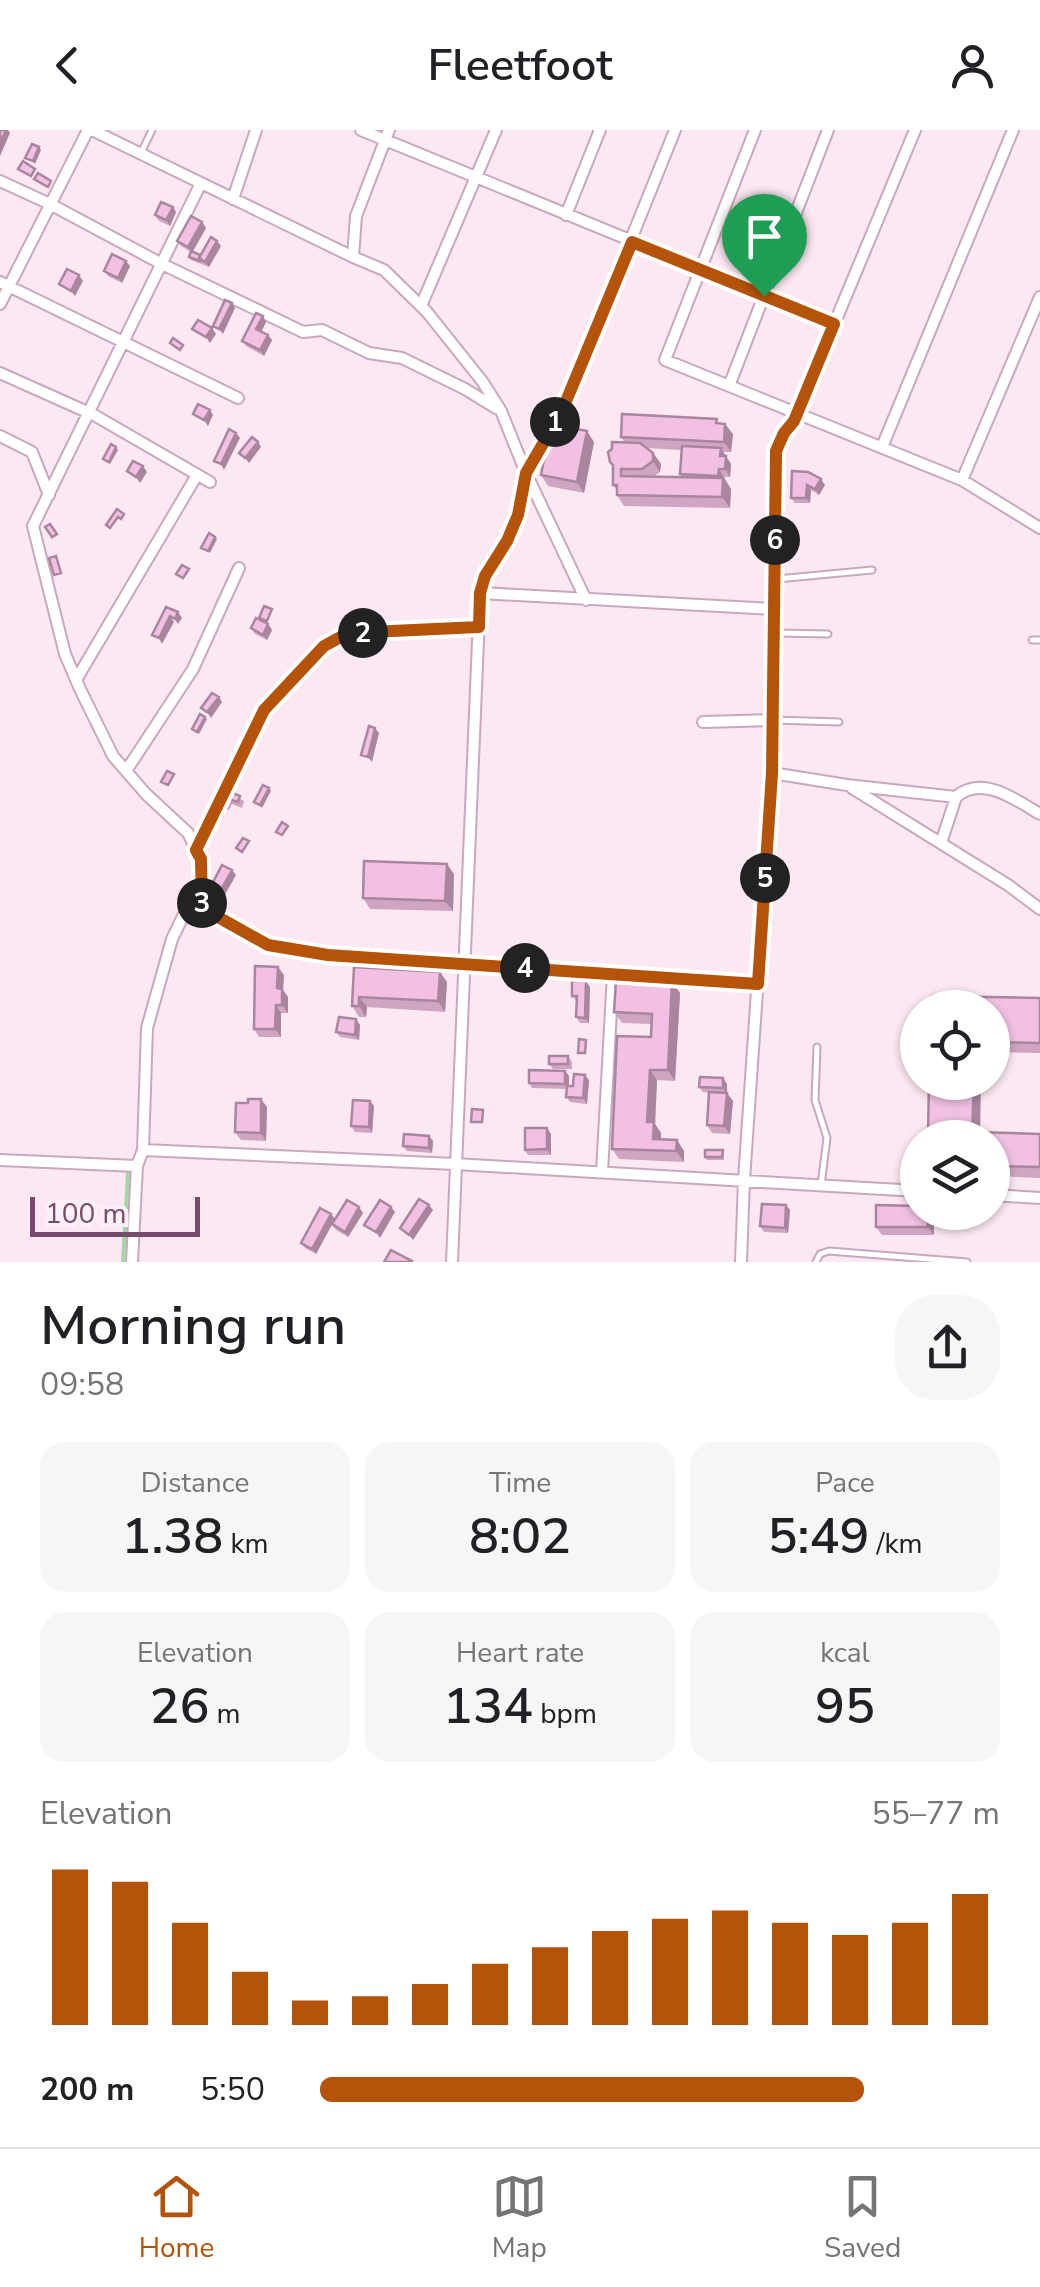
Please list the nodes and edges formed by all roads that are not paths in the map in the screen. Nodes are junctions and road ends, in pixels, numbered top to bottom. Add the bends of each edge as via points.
1 (90, 130) edge
2 (152, 130) edge
3 (256, 130) edge
4 (361, 130) edge
5 (496, 130) edge
6 (600, 130) edge
7 (675, 130) edge
8 (755, 130) edge
9 (828, 130) edge
10 (915, 130) edge
11 (1013, 130) edge
12 (387, 135) edge
13 (141, 154) junction
14 (476, 178) junction
15 (0, 182) edge
16 (201, 183) junction
17 (233, 199) junction
18 (50, 204) junction
19 (566, 215) junction
20 (632, 242) junction
21 (352, 257) junction
22 (162, 264) junction
23 (700, 270) junction
24 (5, 284) edge
25 (764, 296) junction
26 (1040, 298) edge
27 (0, 304) edge
28 (421, 306) junction
29 (834, 324) junction
30 (123, 342) junction
31 (0, 373) edge
32 (729, 386) junction
33 (238, 398) dead end
34 (502, 411) junction
35 (89, 413) junction
36 (798, 414) junction
37 (0, 436) edge
38 (882, 447) junction
39 (526, 473) junction
40 (197, 475) junction
41 (962, 480) junction
42 (210, 482) dead end
43 (49, 494) junction
44 (1040, 528) edge
45 (239, 568) dead end
46 (872, 570) dead end
47 (774, 579) junction
48 (480, 593) junction
49 (586, 600) junction
50 (774, 609) junction
51 (479, 627) junction
52 (774, 632) junction
53 (828, 634) dead end
54 (1032, 640) dead end
55 (1040, 640) edge
56 (76, 680) junction
57 (773, 720) junction
58 (703, 722) dead end
59 (839, 722) dead end
60 (126, 772) junction
61 (772, 773) junction
62 (847, 785) junction
63 (956, 797) junction
64 (1040, 814) edge
65 (941, 843) junction
66 (196, 850) junction
67 (202, 878) junction
68 (1040, 909) edge
69 (465, 964) junction
70 (613, 974) junction
71 (758, 984) junction
72 (817, 1047) dead end
73 (143, 1150) junction
74 (0, 1160) edge
75 (455, 1164) junction
76 (137, 1166) junction
77 (602, 1172) junction
78 (744, 1180) junction
79 (821, 1184) junction
80 (900, 1189) edge
81 (1010, 1196) edge
82 (1040, 1198) edge
83 (132, 1262) edge
84 (452, 1262) edge
85 (741, 1262) edge
86 (816, 1262) edge
87 (967, 1262) edge

1 - 13 street
1 - 18 street
2 - 13 lane
3 - 17 street
4 - 12 street
5 - 14 street
6 - 19 street
7 - 20 street
8 - 23 street
9 - 25 street
10 - 29 street
11 - 38 street
12 - 14 street
12 - 21 street via 356,216
13 - 16 street
14 - 19 street
14 - 28 street
15 - 18 street
16 - 17 street
16 - 22 street
17 - 21 street
18 - 22 street
18 - 24 street
19 - 20 street
20 - 23 street
20 - 39 street via 562,411
21 - 28 street via 384,270
22 - 30 street
22 - 34 street via 302,332 322,330 369,353 402,358
23 - 25 street
23 - 32 street via 665,360
24 - 27 street
24 - 30 street
25 - 29 street
25 - 32 street
26 - 41 street
28 - 34 street
29 - 36 street
30 - 33 street
30 - 35 street
31 - 35 street
32 - 36 street
34 - 39 street
35 - 40 street
35 - 43 street
36 - 38 street
36 - 47 street via 776,451
37 - 43 street via 32,452
38 - 41 street
39 - 48 street via 518,515
39 - 49 street
40 - 42 street
40 - 56 street
41 - 44 street
43 - 56 street via 33,526
45 - 60 street via 193,669
46 - 47 lane
47 - 50 street
48 - 49 street
48 - 51 street
49 - 50 street
50 - 52 street
51 - 66 street via 348,633 324,646 264,710
51 - 69 street
52 - 53 lane
52 - 57 street
54 - 55 lane
56 - 60 street
57 - 58 street
57 - 59 lane
57 - 61 street
60 - 66 street via 188,833
61 - 62 street
61 - 71 street
62 - 63 street
62 - 65 street
63 - 64 street via 980,788
63 - 65 street
65 - 68 street
66 - 67 street
67 - 69 street via 202,908 268,945
67 - 73 street via 172,939 147,1028
69 - 70 street
69 - 75 street
70 - 71 street
70 - 77 street
71 - 78 street
72 - 79 lane via 815,1100 827,1138
73 - 75 street
73 - 76 street
74 - 76 street
75 - 77 street
75 - 84 street
76 - 83 street
77 - 78 street
78 - 79 street
78 - 85 street
79 - 80 street
81 - 82 street
86 - 87 lane via 829,1251

